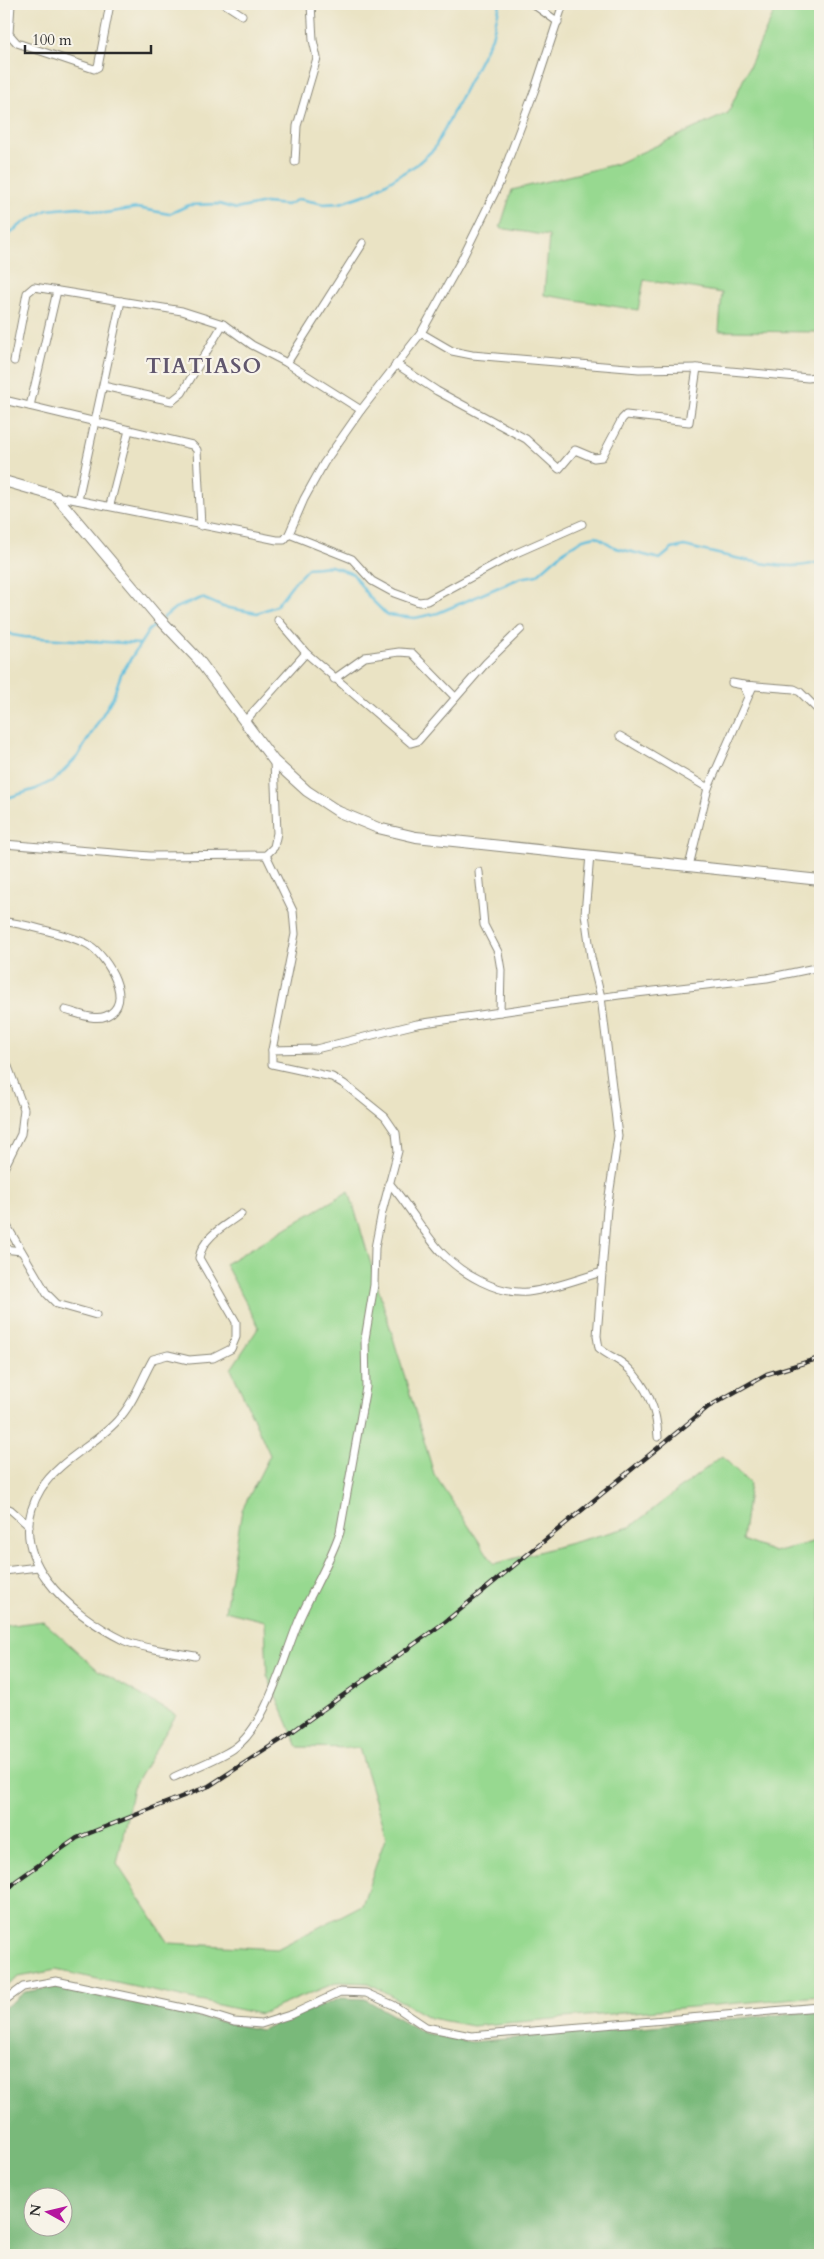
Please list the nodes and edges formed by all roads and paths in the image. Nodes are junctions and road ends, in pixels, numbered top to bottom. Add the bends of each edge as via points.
1 (11, 4) edge
2 (110, 4) edge
3 (225, 4) edge
4 (311, 4) edge
5 (533, 4) edge
6 (563, 4) edge
7 (242, 15) dead end
8 (558, 22) junction
9 (295, 162) dead end
10 (363, 243) dead end
11 (57, 291) junction
12 (121, 301) junction
13 (223, 324) junction
14 (421, 333) junction
15 (14, 361) dead end
16 (287, 363) junction
17 (396, 364) junction
18 (697, 368) junction
19 (820, 376) edge
20 (103, 386) junction
21 (4, 400) edge
22 (30, 406) junction
23 (361, 410) junction
24 (95, 421) junction
25 (129, 430) junction
26 (4, 482) edge
27 (56, 496) junction
28 (78, 500) junction
29 (110, 505) junction
30 (582, 524) dead end
31 (201, 526) junction
32 (289, 534) junction
33 (278, 620) dead end
34 (521, 629) dead end
35 (306, 653) junction
36 (334, 679) junction
37 (732, 682) dead end
38 (742, 685) junction
39 (753, 686) junction
40 (748, 695) junction
41 (455, 697) junction
42 (820, 712) edge
43 (245, 721) junction
44 (620, 736) dead end
45 (274, 761) junction
46 (708, 788) junction
47 (4, 844) edge
48 (266, 855) junction
49 (590, 855) junction
50 (689, 866) junction
51 (479, 872) dead end
52 (820, 880) edge
53 (4, 922) edge
54 (820, 967) edge
55 (601, 997) junction
56 (65, 1010) dead end
57 (500, 1012) junction
58 (272, 1050) junction
59 (4, 1056) edge
60 (4, 1168) edge
61 (390, 1182) junction
62 (241, 1214) dead end
63 (4, 1221) edge
64 (4, 1249) edge
65 (21, 1251) junction
66 (602, 1272) junction
67 (96, 1315) dead end
68 (658, 1437) dead end
69 (4, 1507) edge
70 (29, 1526) junction
71 (38, 1567) junction
72 (4, 1571) edge
73 (195, 1656) dead end
74 (174, 1777) dead end
75 (4, 2001) edge
76 (820, 2007) edge

1 - 2 street via 9,34 17,43 94,69 98,67
3 - 7 street
4 - 9 street via 317,58 297,126
5 - 8 street
6 - 8 street
8 - 14 street via 499,184 462,261
10 - 16 street
11 - 12 street
11 - 15 street via 34,287 27,293
11 - 22 street
12 - 13 street via 182,311
12 - 20 street
13 - 16 street
13 - 20 street via 182,393 172,401
14 - 17 street
14 - 18 street via 452,351 472,355 639,369
16 - 23 street
17 - 18 street via 437,392 526,439 559,469 575,450 597,459 602,457 626,415 689,422
17 - 23 street
18 - 19 street via 808,378
20 - 24 street
21 - 22 street
22 - 24 street
23 - 32 street via 324,463
24 - 25 street
24 - 28 street
25 - 29 street
25 - 31 street via 195,447
26 - 27 street
27 - 28 street
27 - 43 street via 157,616 198,659
28 - 29 street
29 - 31 street
30 - 32 street via 514,554 428,601 419,602 372,581 352,559
31 - 32 street via 277,540 284,540
33 - 35 street
34 - 41 street
35 - 36 street
35 - 43 street
36 - 41 street via 365,657 412,653
36 - 41 street via 410,743 418,742
37 - 38 street
38 - 39 street
38 - 40 street
39 - 40 street
39 - 42 street via 794,689
40 - 46 street
43 - 45 street
44 - 46 street
45 - 48 street via 277,833 274,847
45 - 49 street via 307,792 340,812 378,828 467,844
46 - 50 street
47 - 48 street via 150,856
48 - 58 street via 293,911 296,934
49 - 50 street
49 - 55 street via 585,914
50 - 52 street
51 - 57 street via 484,925 498,952 501,970
53 - 56 street via 89,945 107,963 117,980 119,996 114,1010 106,1016
54 - 55 street via 767,978
55 - 57 street
55 - 66 street via 618,1136
57 - 58 street via 417,1024 316,1049
58 - 61 street via 271,1060 276,1067 332,1078 385,1117 396,1133 398,1152
59 - 60 street via 24,1109 21,1134
61 - 66 street via 442,1254 491,1286 526,1292
61 - 74 street via 375,1248 374,1285 365,1339 366,1387 340,1532 333,1552 300,1618 276,1684 257,1722 234,1748
62 - 70 street via 207,1239 199,1258 236,1322 236,1337 231,1349 214,1358 189,1360 168,1355 153,1359 136,1395 117,1421 57,1471 42,1488
63 - 65 street
64 - 65 street
65 - 67 street via 47,1294 57,1304
66 - 68 street via 599,1348 628,1367 641,1383 652,1400
69 - 70 street
70 - 71 street via 29,1539
71 - 72 street
71 - 73 street via 48,1584 82,1616 126,1642
75 - 76 street via 23,1987 56,1981 202,2012 234,2022 261,2024 293,2014 340,1992 366,1993 394,2005 426,2028 471,2036

